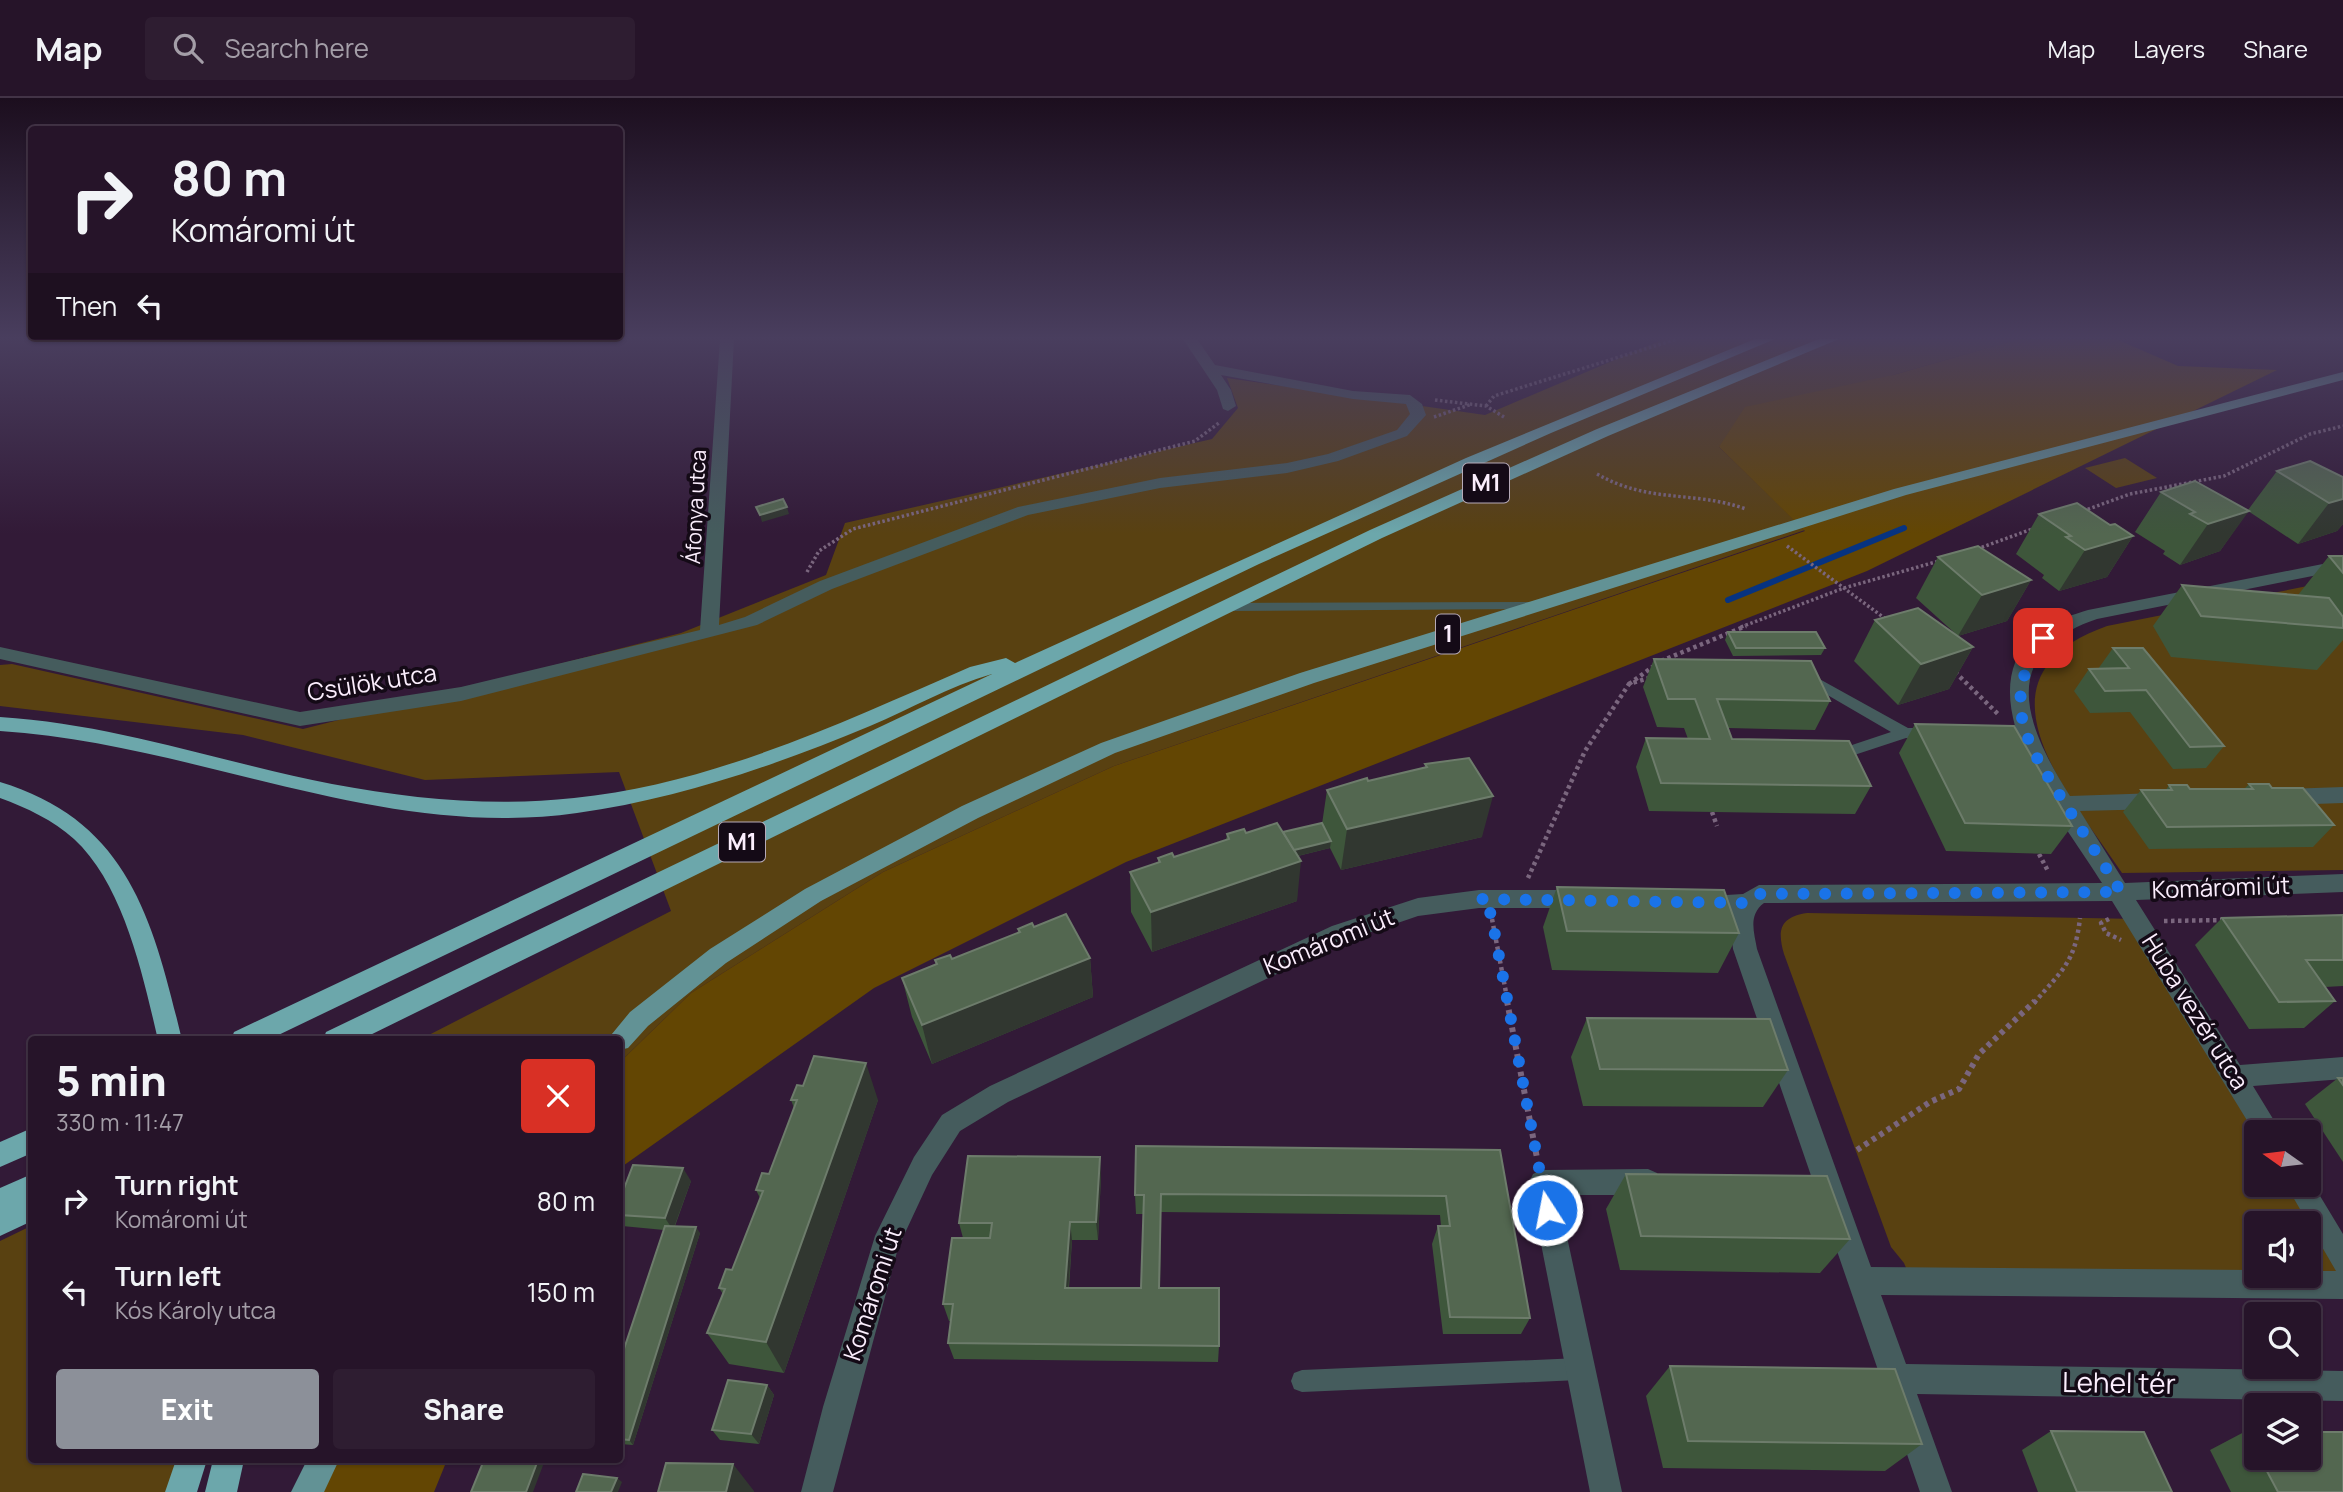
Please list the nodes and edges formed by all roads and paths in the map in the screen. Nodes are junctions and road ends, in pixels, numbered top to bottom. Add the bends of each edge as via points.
1 (723, 404) edge
2 (1414, 404) edge
3 (1473, 404) joint
4 (1601, 404) edge
5 (1669, 404) edge
6 (2236, 404) edge
7 (1228, 406) edge
8 (1486, 406) joint
9 (1504, 418) dead end
10 (1417, 419) junction
11 (2343, 426) edge
12 (1597, 474) dead end
13 (999, 492) junction
14 (1003, 499) dead end
15 (1746, 509) dead end
16 (2081, 512) edge
17 (2044, 525) dead end
18 (1783, 543) dead end
19 (1970, 552) edge
20 (1945, 559) edge
21 (2343, 565) edge
22 (1844, 588) junction
23 (788, 603) junction
24 (1537, 606) junction
25 (1225, 607) junction
26 (1896, 628) edge
27 (709, 635) junction
28 (1075, 643) junction
29 (0, 653) edge
30 (1949, 667) edge
31 (1792, 672) edge
32 (1653, 677) edge
33 (1629, 684) junction
34 (0, 724) edge
35 (2007, 725) edge
36 (1905, 733) junction
37 (1946, 734) edge
38 (1836, 756) edge
39 (0, 790) edge
40 (2270, 797) edge
41 (2342, 797) edge
42 (2173, 801) edge
43 (2065, 804) junction
44 (1712, 812) dead end
45 (1717, 826) dead end
46 (2039, 854) dead end
47 (2049, 872) dead end
48 (2343, 883) edge
49 (2121, 892) junction
50 (1519, 898) junction
51 (1479, 899) junction
52 (1608, 900) edge
53 (1672, 902) edge
54 (1747, 903) junction
55 (2080, 918) dead end
56 (2138, 919) junction
57 (2236, 920) edge
58 (169, 1036) edge
59 (252, 1036) edge
60 (343, 1036) edge
61 (623, 1036) edge
62 (2343, 1068) edge
63 (2235, 1076) junction
64 (2261, 1120) edge
65 (28, 1142) edge
66 (1857, 1150) dead end
67 (0, 1155) edge
68 (1825, 1179) junction
69 (1792, 1180) edge
70 (1681, 1181) edge
71 (1542, 1183) junction
72 (28, 1188) edge
73 (2306, 1197) edge
74 (0, 1202) edge
75 (28, 1208) edge
76 (0, 1223) edge
77 (2343, 1260) edge
78 (1861, 1281) junction
79 (2343, 1285) edge
80 (1579, 1369) junction
81 (1895, 1379) junction
82 (1301, 1381) dead end
83 (2343, 1387) edge
84 (190, 1463) edge
85 (228, 1463) edge
86 (322, 1463) edge
87 (181, 1492) edge
88 (221, 1492) edge
89 (307, 1492) edge
90 (817, 1492) edge
91 (1606, 1492) edge
92 (1936, 1492) edge

1 - 27 street, Áfonya utca
2 - 10 street
3 - 8 path
3 - 10 path
4 - 28 highway, M1
5 - 25 highway, M1 via 1530,463
6 - 24 main road, 1 via 1900,492
7 - 13 path via 1219,423 1195,441
8 - 9 path
10 - 23 street, Csülök utca via 1402,433 1332,458 1147,485 1024,511 826,584
11 - 16 path via 2310,434 2224,476 2130,494
12 - 15 path via 1629,491 1721,499
13 - 14 path
13 - 23 path via 853,529 819,551
17 - 19 path
18 - 22 path
20 - 22 path
21 - 43 street, Huba vezér utca via 2094,614 2063,624 2043,638 2022,678 2023,733
22 - 26 path
22 - 33 path via 1684,649
23 - 27 street, Csülök utca
24 - 25 lane
24 - 61 main road, 1 via 1177,722 1108,748 970,812 862,867 764,926 677,987
25 - 60 highway, M1
27 - 29 street, Csülök utca via 461,694 300,719
28 - 34 highway via 977,672 811,744 722,774 608,802 561,807 472,810 382,800 267,776 107,734
28 - 59 highway, M1
30 - 35 path via 1976,689
31 - 36 lane
32 - 33 path
33 - 50 path via 1585,751
36 - 37 lane
36 - 38 lane
39 - 58 highway via 52,811 75,827 116,873 137,925
40 - 41 street
42 - 43 street
43 - 49 street, Huba vezér utca
44 - 45 path
46 - 47 path
48 - 49 street, Komáromi út
49 - 54 street, Komáromi út via 1759,894
49 - 56 street, Huba vezér utca
50 - 51 street, Komáromi út
50 - 52 street, Komáromi út
51 - 71 path via 1491,914
51 - 90 street, Komáromi út via 1418,907 1340,933 999,1094 951,1123 923,1166 885,1246
53 - 54 street, Komáromi út
54 - 68 street via 1741,920 1745,950
55 - 66 path via 2071,960 2028,1009 1979,1054 1959,1089 1930,1102
56 - 57 path
56 - 63 street, Huba vezér utca
62 - 63 street
63 - 64 street, Huba vezér utca
65 - 67 highway
68 - 69 street
68 - 78 street
70 - 71 street
71 - 80 street
72 - 74 highway
73 - 77 street
75 - 76 highway
78 - 79 street
78 - 81 street
80 - 82 lane
80 - 91 street
81 - 83 street, Lehel tér
81 - 92 street
84 - 87 highway
85 - 88 highway
86 - 89 main road

